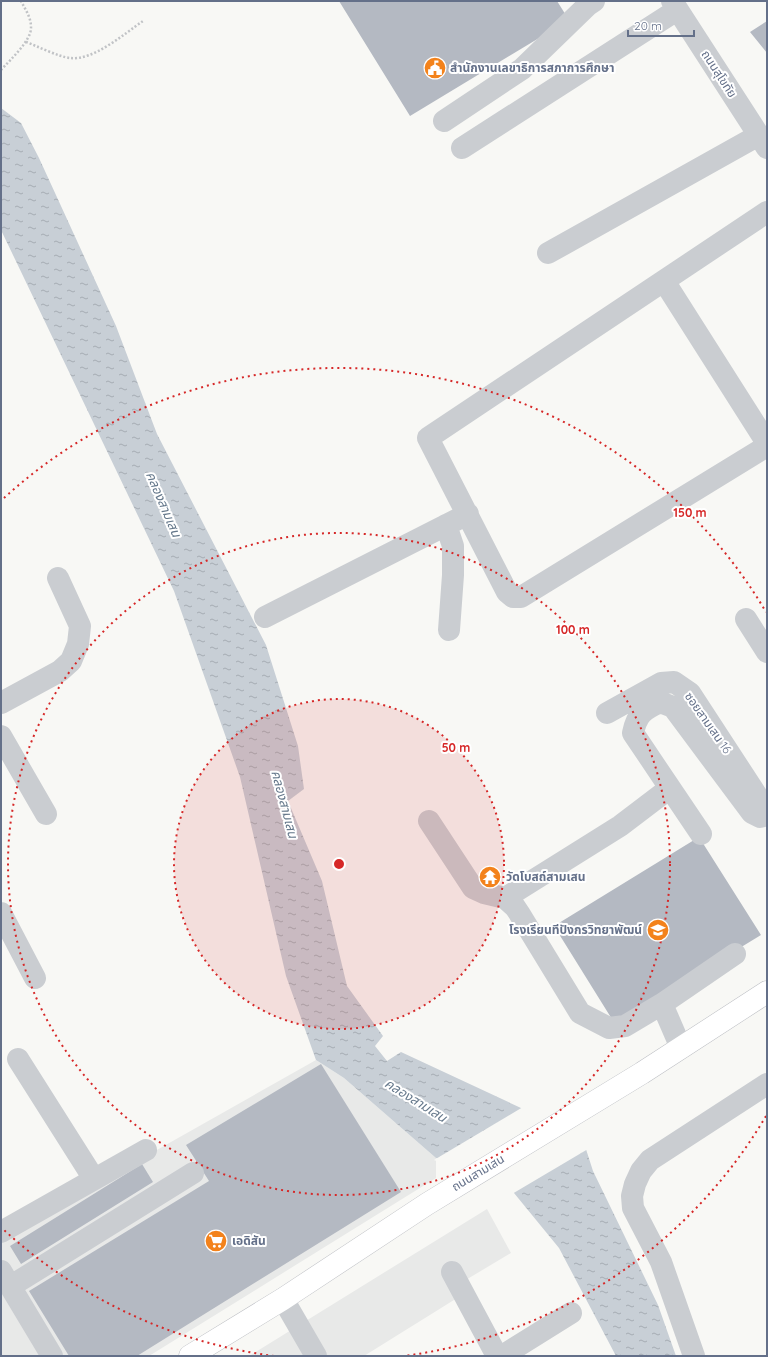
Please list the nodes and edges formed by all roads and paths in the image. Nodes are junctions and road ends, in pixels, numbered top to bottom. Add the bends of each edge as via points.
1 (21, 1) edge
2 (589, 2) edge
3 (674, 5) edge
4 (143, 21) dead end
5 (26, 42) junction
6 (1, 70) edge
7 (444, 121) dead end
8 (763, 141) edge
9 (462, 148) dead end
10 (767, 212) edge
11 (548, 253) dead end
12 (664, 281) junction
13 (767, 444) edge
14 (468, 514) junction
15 (446, 526) junction
16 (58, 578) dead end
17 (265, 617) dead end
18 (746, 619) dead end
19 (449, 630) dead end
20 (767, 652) edge
21 (1, 703) edge
22 (607, 713) dead end
23 (1, 736) edge
24 (670, 788) junction
25 (767, 811) edge
26 (46, 814) dead end
27 (767, 815) edge
28 (429, 821) dead end
29 (701, 834) dead end
30 (505, 898) junction
31 (1, 913) edge
32 (736, 954) dead end
33 (35, 978) dead end
34 (767, 992) edge
35 (662, 1004) junction
36 (681, 1048) junction
37 (18, 1059) dead end
38 (767, 1084) edge
39 (146, 1150) dead end
40 (193, 1173) dead end
41 (94, 1179) junction
42 (1, 1232) edge
43 (452, 1272) dead end
44 (6, 1278) edge
45 (283, 1299) junction
46 (571, 1313) dead end
47 (52, 1356) edge
48 (190, 1356) edge
49 (316, 1356) edge
50 (497, 1356) edge
51 (502, 1356) edge
52 (694, 1356) edge

1 - 5 path via 32,29
2 - 7 street via 522,69
3 - 8 street, ถนนสุโขทัย
3 - 9 street
4 - 5 path via 94,54 81,58 70,58
5 - 6 path
8 - 11 street
10 - 12 street
12 - 13 street
12 - 14 street via 428,438
13 - 14 street via 522,597 513,597 507,592
14 - 15 street
15 - 17 street
15 - 19 street via 453,553
16 - 21 street via 80,626 78,644 70,661 60,671
18 - 20 street
22 - 25 street, ซอยสามเสน 16 via 661,683 674,682 690,693
23 - 26 street
24 - 27 street via 633,733 636,721 646,709 660,702 673,707 752,813
24 - 29 street
24 - 30 street via 620,826
28 - 30 street via 473,888 484,894
30 - 35 street via 519,913 580,1013 609,1028 625,1026
31 - 33 street
32 - 35 street
34 - 36 main road, ถนนสามเสน
35 - 36 street
36 - 45 main road, ถนนสามเสน via 427,1204
37 - 41 street
38 - 52 street via 650,1160 634,1184 633,1208 661,1262
39 - 41 street
40 - 44 street
41 - 42 street
43 - 50 street
44 - 47 street
45 - 48 main road, ถนนสามเสน
45 - 49 street
46 - 51 street

